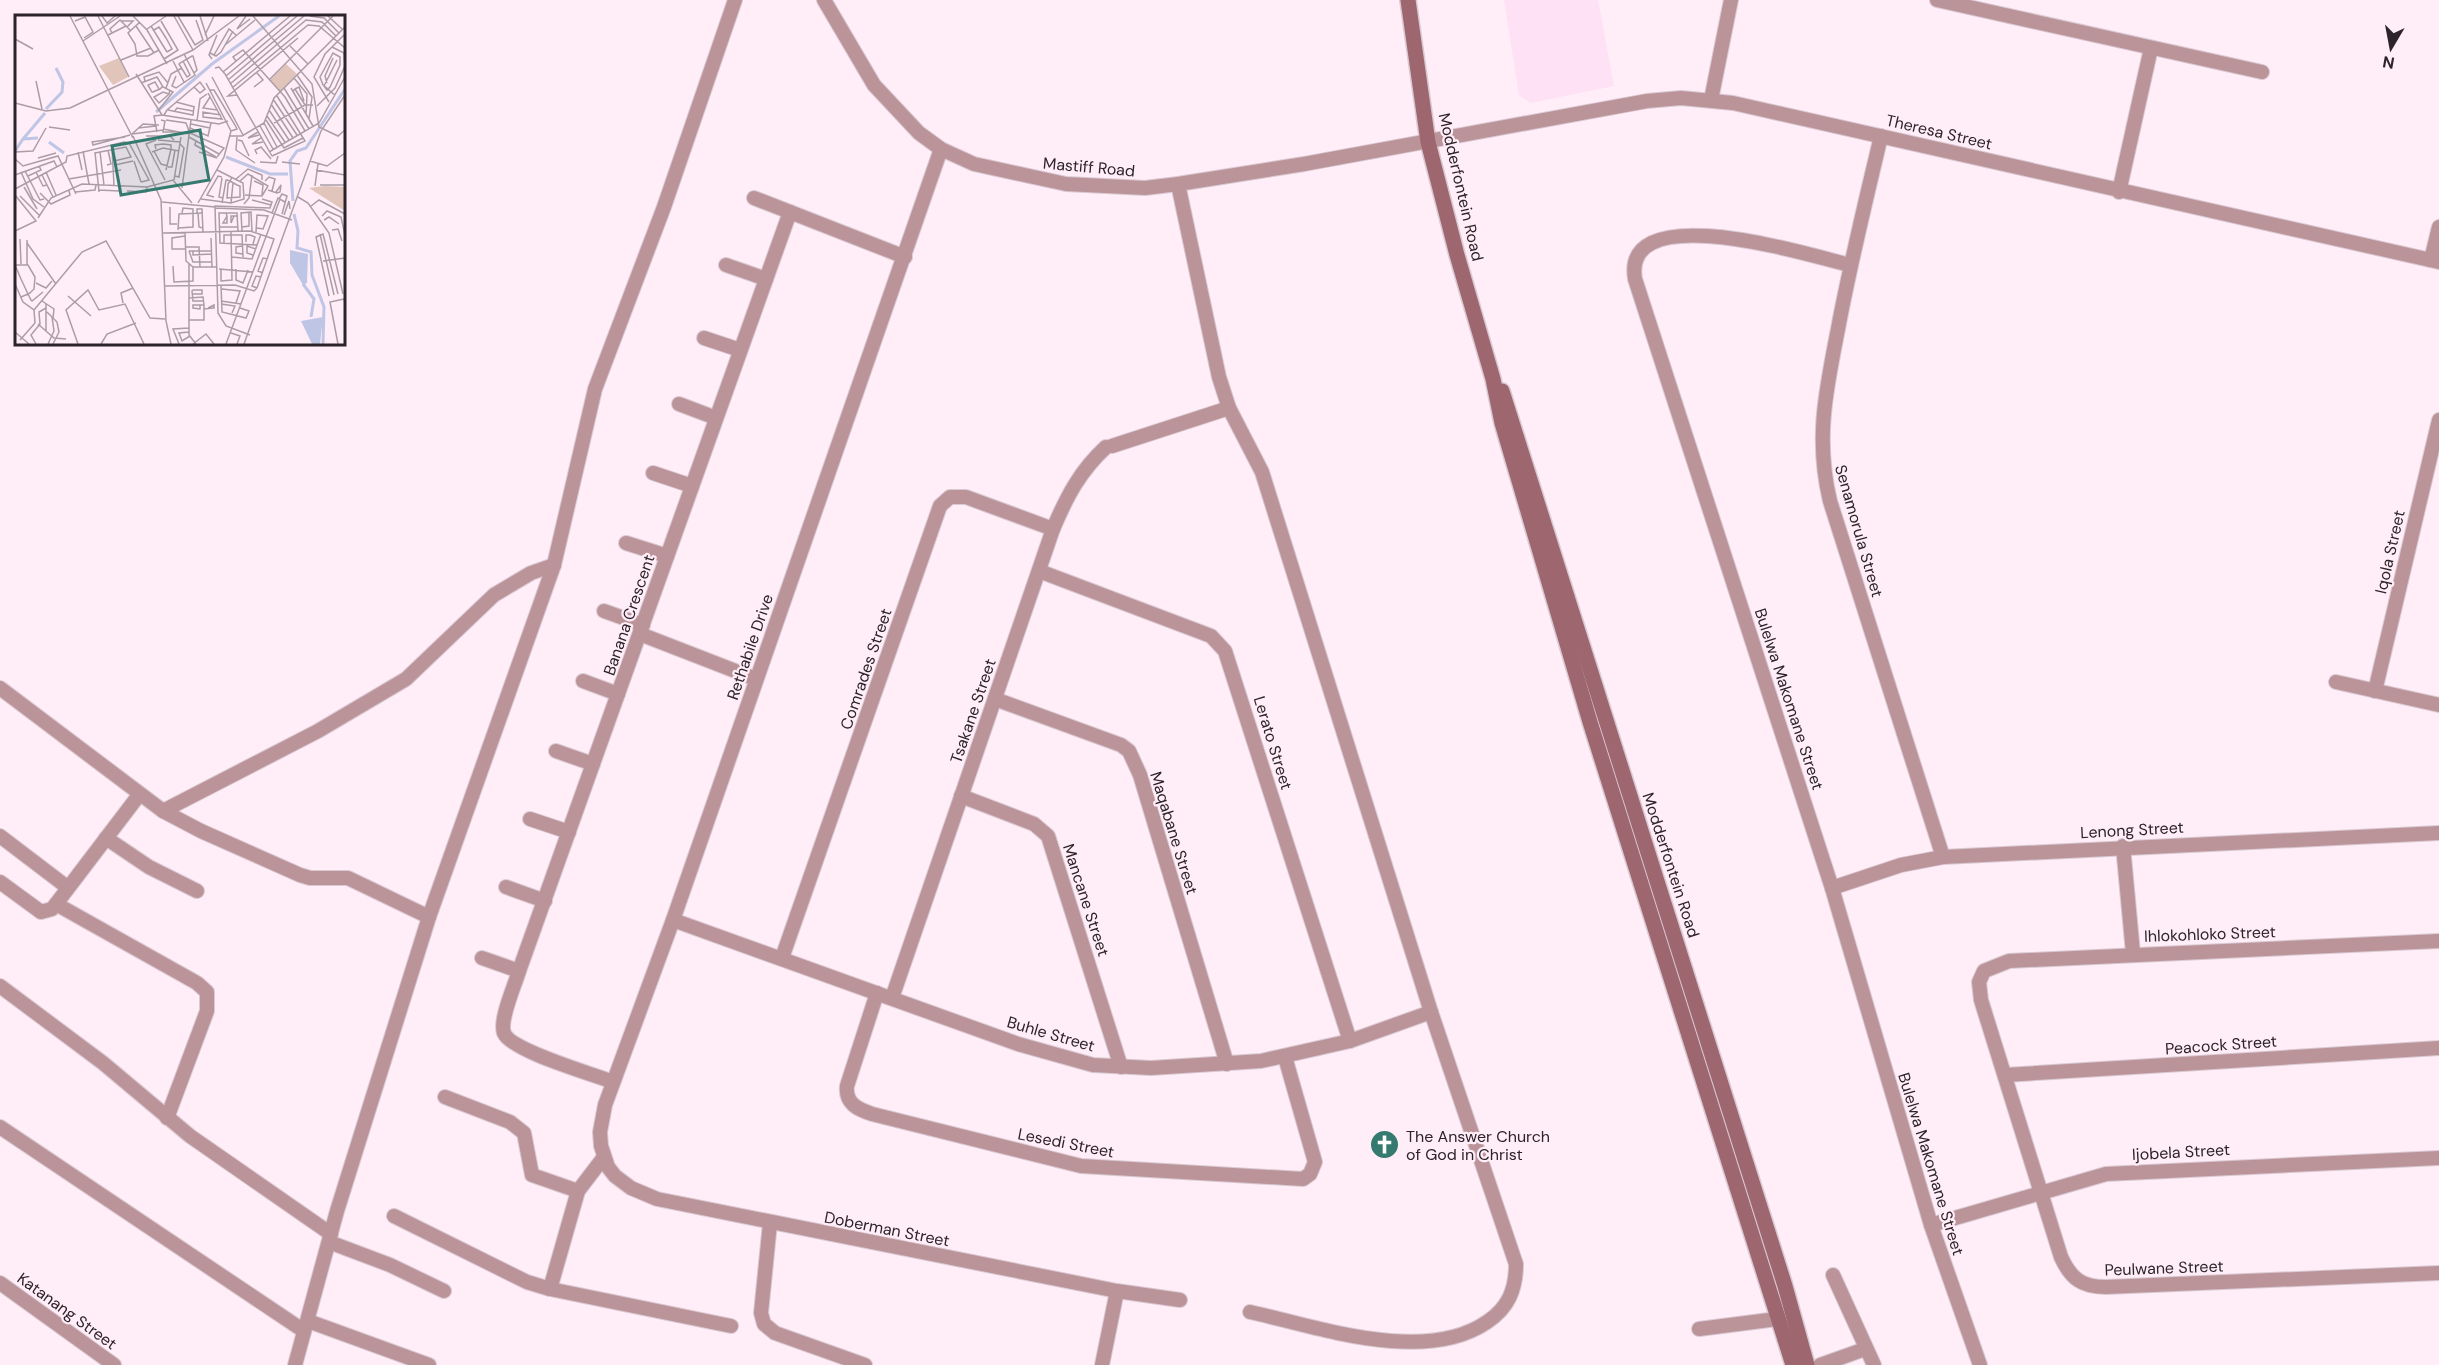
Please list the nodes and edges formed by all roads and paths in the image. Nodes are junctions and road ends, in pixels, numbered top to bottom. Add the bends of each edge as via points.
1 (735, 0) edge
2 (824, 0) edge
3 (1408, 0) edge
4 (1731, 0) edge
5 (1937, 0) edge
6 (2151, 48) junction
7 (2262, 72) dead end
8 (1711, 100) junction
9 (1881, 136) junction
10 (1428, 142) junction
11 (941, 149) junction
12 (1178, 184) junction
13 (2119, 192) junction
14 (754, 198) dead end
15 (790, 212) junction
16 (2439, 227) edge
17 (905, 257) junction
18 (2435, 261) edge
19 (726, 265) dead end
20 (1850, 265) junction
21 (766, 279) junction
22 (704, 338) dead end
23 (740, 350) junction
24 (1493, 379) junction
25 (679, 404) dead end
26 (1229, 408) junction
27 (716, 418) junction
28 (2439, 420) edge
29 (653, 473) dead end
30 (692, 486) junction
31 (1053, 529) junction
32 (626, 543) dead end
33 (667, 556) junction
34 (554, 565) junction
35 (1039, 571) junction
36 (604, 611) dead end
37 (641, 629) junction
38 (756, 679) junction
39 (583, 681) dead end
40 (2336, 682) dead end
41 (0, 688) edge
42 (2376, 691) junction
43 (618, 694) junction
44 (995, 699) junction
45 (2439, 705) edge
46 (556, 751) dead end
47 (593, 764) junction
48 (139, 795) junction
49 (961, 796) junction
50 (163, 811) junction
51 (530, 819) dead end
52 (569, 832) junction
53 (2439, 833) edge
54 (0, 836) edge
55 (106, 838) junction
56 (2123, 846) junction
57 (1943, 857) junction
58 (0, 882) edge
59 (67, 887) junction
60 (506, 887) dead end
61 (1832, 888) junction
62 (198, 891) dead end
63 (545, 901) junction
64 (56, 904) junction
65 (429, 917) junction
66 (674, 920) junction
67 (2439, 941) edge
68 (2133, 954) junction
69 (482, 958) dead end
70 (782, 958) junction
71 (519, 971) junction
72 (1984, 971) joint
73 (0, 986) edge
74 (877, 993) junction
75 (891, 998) junction
76 (1431, 1012) junction
77 (1350, 1041) junction
78 (2439, 1048) edge
79 (1285, 1057) junction
80 (1227, 1064) junction
81 (1121, 1068) junction
82 (2005, 1076) junction
83 (613, 1082) junction
84 (445, 1097) dead end
85 (167, 1118) junction
86 (0, 1127) edge
87 (604, 1157) junction
88 (2439, 1158) edge
89 (578, 1191) junction
90 (2042, 1191) junction
91 (394, 1216) dead end
92 (770, 1223) junction
93 (1931, 1225) junction
94 (330, 1238) junction
95 (2439, 1273) edge
96 (1833, 1275) dead end
97 (0, 1283) edge
98 (550, 1289) junction
99 (444, 1291) dead end
100 (1117, 1291) junction
101 (1180, 1300) dead end
102 (1250, 1312) dead end
103 (1777, 1319) junction
104 (306, 1326) junction
105 (730, 1326) dead end
106 (1699, 1329) dead end
107 (1865, 1348) junction
108 (114, 1365) edge
109 (295, 1365) edge
110 (429, 1365) edge
111 (865, 1365) edge
112 (1102, 1365) edge
113 (1793, 1365) edge
114 (1807, 1365) edge
115 (1820, 1365) edge
116 (1874, 1365) edge
117 (1980, 1365) edge

1 - 34 street via 664,207 595,389
2 - 11 street, Mastiff Road via 874,85 919,134
3 - 10 main road, Modderfontein Road
4 - 8 street
5 - 6 street
6 - 7 street
6 - 13 street
8 - 9 street, Theresa Street
8 - 10 street, Theresa Street via 1647,101
9 - 13 street, Theresa Street
9 - 20 street, Senamorula Street
10 - 12 street, Mastiff Road
10 - 24 main road, Modderfontein Road
11 - 12 street, Mastiff Road via 995,170 1066,184 1145,188
11 - 17 street, Rethabile Drive
12 - 26 street via 1200,301
13 - 18 street, Theresa Street
14 - 15 street
15 - 17 street
15 - 21 street, Banana Crescent
16 - 18 street
17 - 38 street, Rethabile Drive
19 - 21 street
20 - 57 street, Senamorula Street via 1821,430 1822,468
20 - 61 street, Bulelwa Makomane Street via 1706,235 1651,244 1638,252 1633,265
21 - 23 street, Banana Crescent
22 - 23 street
23 - 27 street, Banana Crescent
24 - 103 main road, Modderfontein Road via 1502,423 1590,722
24 - 114 main road, Modderfontein Road via 1504,395 1516,431
25 - 27 street
26 - 31 street, Tsakane Street via 1109,447 1086,466 1071,488
26 - 76 street via 1262,472
27 - 30 street, Banana Crescent
28 - 42 street, Iqola Street
29 - 30 street
30 - 33 street, Banana Crescent
31 - 35 street, Tsakane Street
31 - 70 street, Comrades Street via 966,497 950,497 940,506
32 - 33 street
33 - 37 street, Banana Crescent
34 - 50 street via 531,573 494,595 406,679 318,731
34 - 65 street
35 - 44 street, Tsakane Street
35 - 77 street, Lerato Street via 1205,634 1225,651
36 - 37 street
37 - 38 street
37 - 43 street, Banana Crescent
38 - 66 street, Rethabile Drive
39 - 43 street
40 - 42 street
41 - 48 street
42 - 45 street
43 - 47 street, Banana Crescent
44 - 49 street, Tsakane Street
44 - 80 street, Maqabane Street via 1121,745 1129,752 1140,775
46 - 47 street
47 - 52 street, Banana Crescent
48 - 50 street
48 - 55 street
49 - 75 street, Tsakane Street
49 - 81 street, Mancane Street via 1034,824 1048,836
50 - 65 street via 300,875 348,878
51 - 52 street
52 - 63 street, Banana Crescent
53 - 56 street, Lenong Street
54 - 59 street
55 - 59 street
55 - 62 street via 149,867
56 - 57 street, Lenong Street
56 - 68 street
57 - 61 street, Lenong Street
58 - 64 street via 42,912
59 - 64 street
60 - 63 street
61 - 93 street, Bulelwa Makomane Street
63 - 71 street, Banana Crescent
64 - 85 street via 207,992 207,1011
65 - 94 street
66 - 70 street, Buhle Street
66 - 83 street, Rethabile Drive
67 - 68 street, Ihlokohloko Street
68 - 72 street, Ihlokohloko Street via 2009,961
69 - 71 street
70 - 74 street, Buhle Street
71 - 83 street, Banana Crescent via 504,1019 508,1038 522,1048
72 - 82 street, Peulwane Street via 1979,990
73 - 85 street via 94,1056
74 - 75 street, Buhle Street
74 - 79 street, Lesedi Street via 847,1086 853,1106 1081,1166 1303,1179 1315,1162
75 - 81 street, Buhle Street via 1060,1057
76 - 77 street, Buhle Street
76 - 102 street via 1513,1250 1513,1291 1498,1314 1483,1324 1448,1338 1424,1342 1376,1339
77 - 79 street, Buhle Street
78 - 82 street, Peacock Street
79 - 80 street, Buhle Street
80 - 81 street, Buhle Street
82 - 90 street, Peulwane Street
83 - 87 street, Rethabile Drive via 600,1132
84 - 89 street via 518,1128 527,1139 532,1175
85 - 94 street
86 - 104 street
87 - 89 street
87 - 92 street, Doberman Street via 615,1176 657,1199
88 - 90 street, Ijobela Street via 2128,1171
89 - 98 street
90 - 93 street, Ijobela Street
90 - 95 street, Peulwane Street via 2068,1272 2079,1283 2092,1287
91 - 98 street
92 - 100 street, Doberman Street
92 - 111 street via 761,1313 764,1323 783,1337
93 - 117 street, Bulelwa Makomane Street
94 - 99 street
94 - 104 street
96 - 107 street
97 - 108 street, Katanang Street
98 - 105 street
100 - 101 street, Doberman Street
100 - 112 street
103 - 106 street
103 - 113 main road, Modderfontein Road
104 - 109 street
104 - 110 street
107 - 115 street
107 - 116 street

